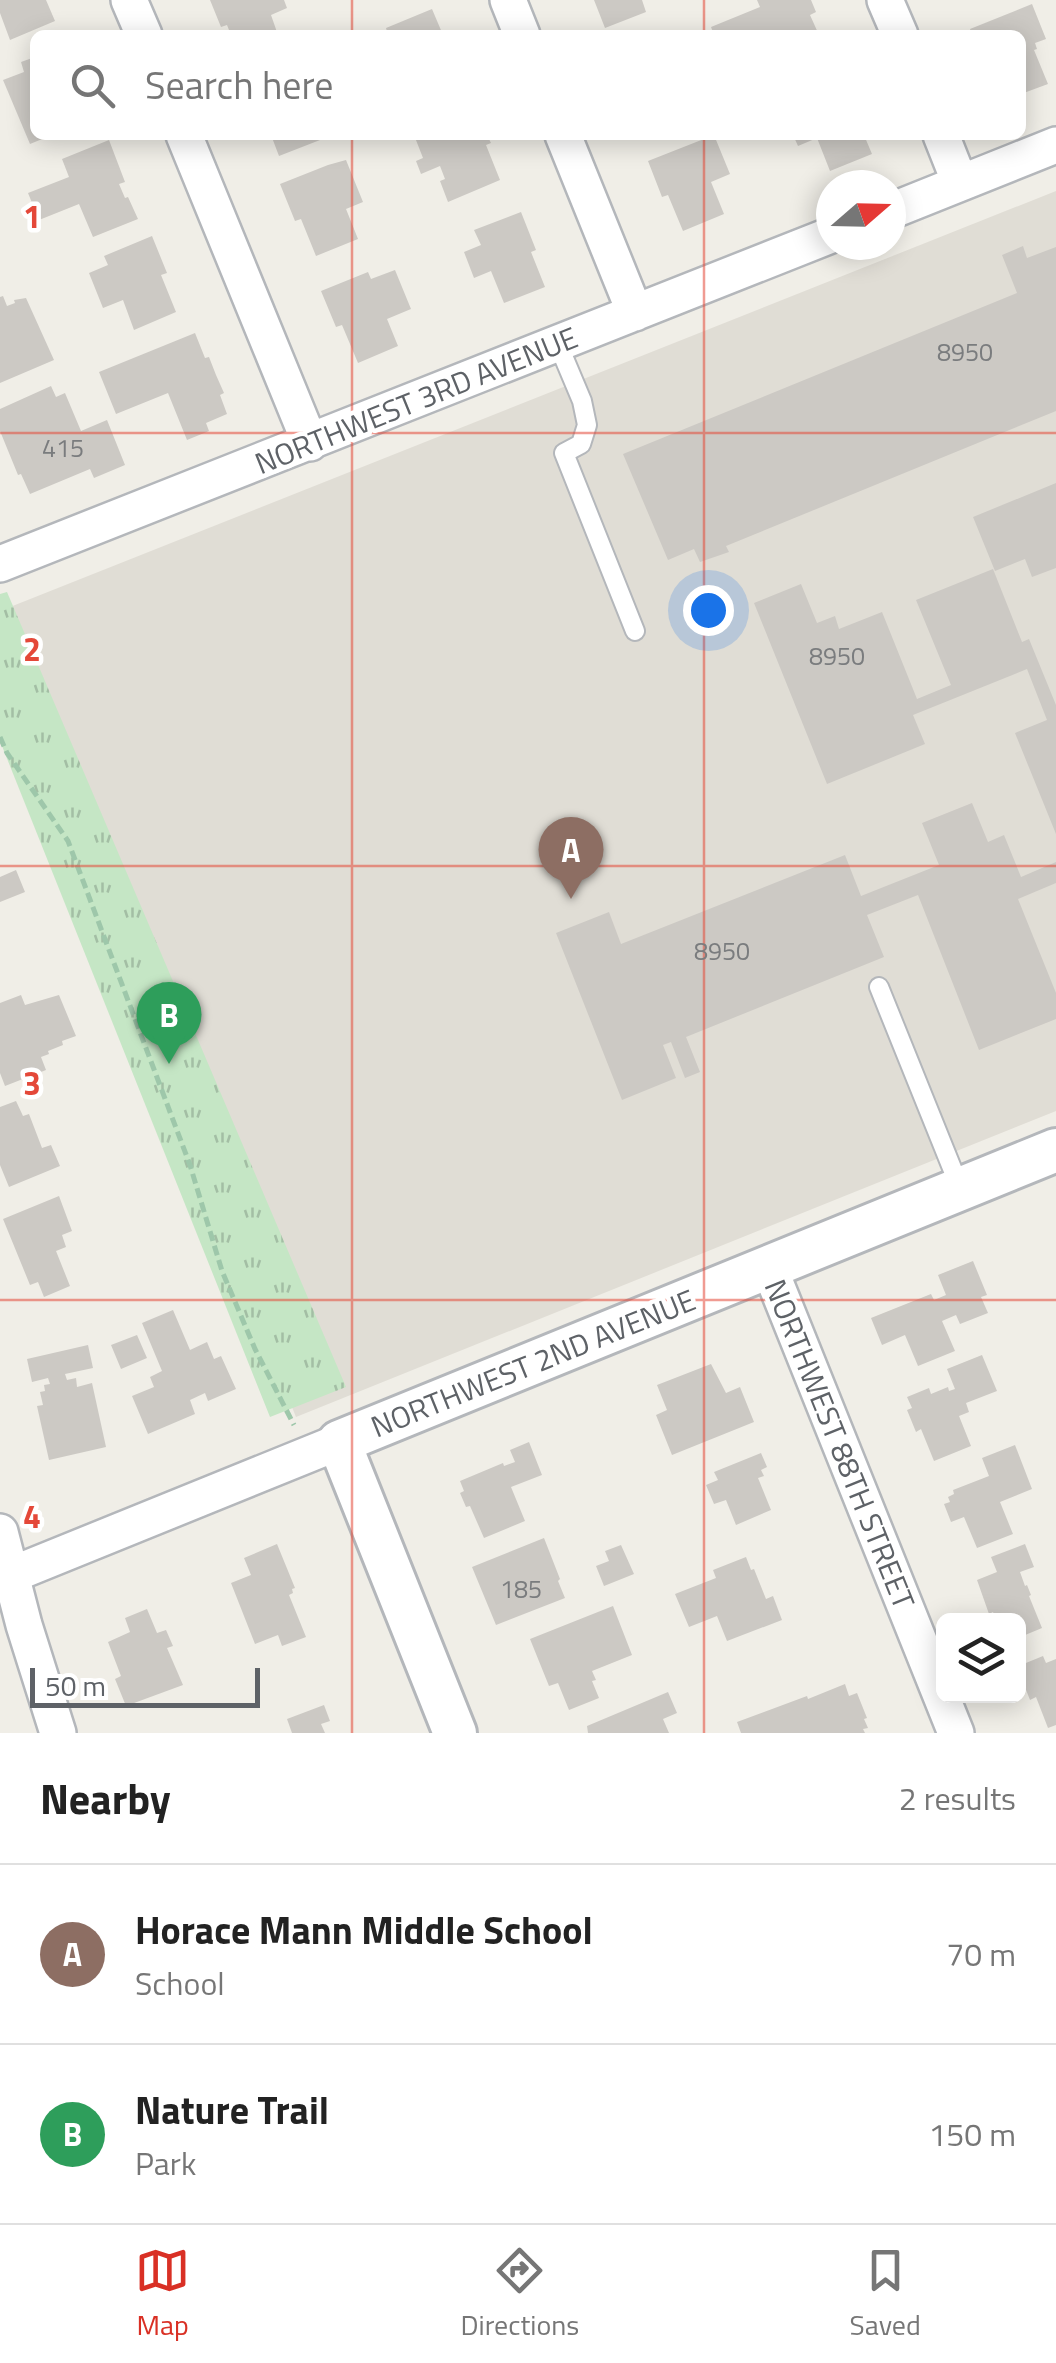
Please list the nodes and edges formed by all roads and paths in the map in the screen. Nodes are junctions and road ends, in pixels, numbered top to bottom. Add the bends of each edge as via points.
1 (129, 0) edge
2 (508, 0) edge
3 (886, 0) edge
4 (142, 30) edge
5 (520, 30) edge
6 (898, 30) edge
7 (186, 140) edge
8 (565, 140) edge
9 (943, 140) edge
10 (1056, 145) edge
11 (960, 183) junction
12 (906, 204) edge
13 (816, 240) edge
14 (635, 313) junction
15 (558, 344) junction
16 (310, 442) junction
17 (0, 564) edge
18 (635, 631) dead end
19 (0, 737) edge
20 (879, 987) dead end
21 (1056, 1150) edge
22 (960, 1189) junction
23 (769, 1267) junction
24 (323, 1448) junction
25 (0, 1532) edge
26 (11, 1575) junction
27 (58, 1733) edge
28 (455, 1733) edge
29 (956, 1733) edge

1 - 4 street
2 - 5 street
3 - 6 street
7 - 16 street
8 - 14 street
9 - 11 street
10 - 11 street
11 - 12 street
13 - 14 street, NORTHWEST 3RD AVENUE
14 - 15 street, NORTHWEST 3RD AVENUE
15 - 16 street, NORTHWEST 3RD AVENUE
15 - 18 lane via 587,425 581,444 564,453
16 - 17 street, NORTHWEST 3RD AVENUE
19 - 24 path via 68,841 255,1349 286,1408
20 - 22 lane
21 - 22 street, NORTHWEST 2ND AVENUE
22 - 23 street, NORTHWEST 2ND AVENUE
23 - 24 street, NORTHWEST 2ND AVENUE
23 - 29 street, NORTHWEST 88TH STREET
24 - 26 street, NORTHWEST 2ND AVENUE
24 - 28 street
25 - 26 street
26 - 27 street

